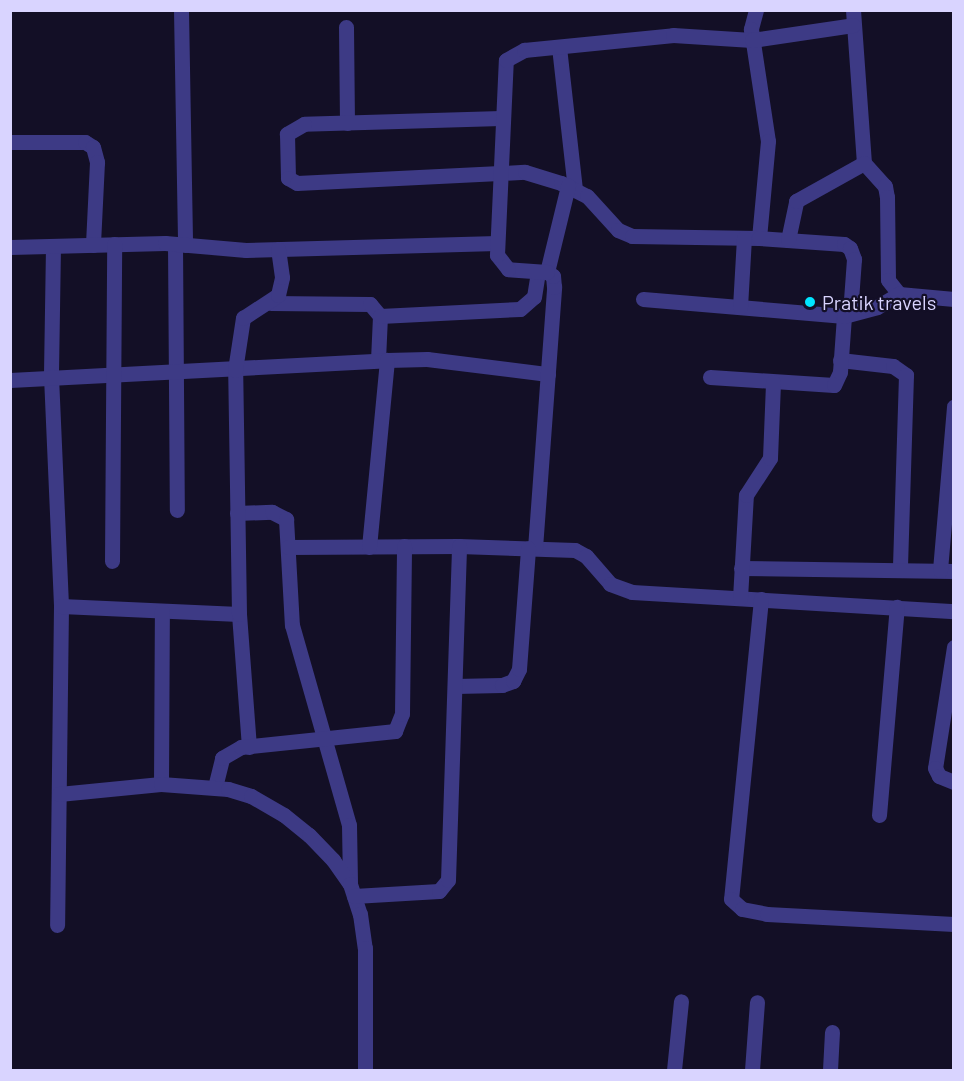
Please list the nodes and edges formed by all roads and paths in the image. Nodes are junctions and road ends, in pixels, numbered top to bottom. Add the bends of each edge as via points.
1 (181, 10) edge
2 (756, 10) edge
3 (853, 18) edge
4 (346, 27) dead end
5 (752, 40) junction
6 (559, 47) junction
7 (501, 118) junction
8 (347, 123) junction
9 (10, 142) edge
10 (864, 163) junction
11 (500, 171) junction
12 (571, 187) junction
13 (751, 238) junction
14 (788, 240) junction
15 (497, 243) junction
16 (114, 244) junction
17 (93, 245) junction
18 (180, 245) junction
19 (53, 246) junction
20 (10, 247) edge
21 (278, 249) junction
22 (542, 272) junction
23 (899, 294) junction
24 (643, 299) dead end
25 (954, 299) edge
26 (271, 303) junction
27 (740, 307) junction
28 (847, 314) junction
29 (380, 316) junction
30 (383, 360) junction
31 (840, 360) junction
32 (235, 370) junction
33 (178, 372) junction
34 (117, 373) junction
35 (548, 374) junction
36 (51, 376) junction
37 (710, 377) dead end
38 (10, 380) edge
39 (773, 382) junction
40 (954, 407) edge
41 (177, 510) dead end
42 (237, 513) junction
43 (369, 546) junction
44 (404, 546) junction
45 (459, 546) junction
46 (288, 547) junction
47 (531, 548) junction
48 (112, 561) dead end
49 (741, 568) junction
50 (900, 569) junction
51 (947, 570) edge
52 (740, 598) junction
53 (761, 599) junction
54 (61, 606) junction
55 (897, 607) junction
56 (162, 611) junction
57 (954, 611) edge
58 (240, 614) junction
59 (954, 647) edge
60 (455, 686) junction
61 (322, 740) junction
62 (249, 747) junction
63 (954, 782) edge
64 (161, 784) junction
65 (215, 787) junction
66 (59, 794) junction
67 (879, 815) dead end
68 (352, 890) junction
69 (954, 924) edge
70 (57, 925) dead end
71 (681, 1000) dead end
72 (757, 1002) dead end
73 (832, 1032) dead end
74 (365, 1071) edge
75 (674, 1071) edge
76 (752, 1071) edge
77 (830, 1071) edge

1 - 18 street
2 - 5 street
3 - 5 street
3 - 10 street
4 - 8 street
5 - 6 street via 673,35
5 - 13 street via 768,141
6 - 7 street via 524,50 506,60
6 - 12 street
7 - 8 street
7 - 11 street
8 - 11 street via 304,124 287,134 291,182
9 - 17 street via 85,142 93,147 97,162
10 - 14 street via 796,201
10 - 23 street via 885,186 888,280
11 - 12 street via 525,172
11 - 15 street
12 - 13 street via 600,207 618,230 632,236
12 - 22 street
13 - 14 street
13 - 27 street
14 - 28 street via 850,248 854,260
15 - 21 street
15 - 22 street via 498,255 508,270
16 - 17 street
16 - 18 street
16 - 34 street
17 - 19 street
18 - 21 street
18 - 33 street
19 - 20 street
19 - 36 street
21 - 26 street via 281,286
22 - 29 street via 534,297 520,309
22 - 35 street via 553,276 554,287
23 - 25 street
23 - 28 street via 869,310
24 - 27 street
26 - 29 street via 359,302 370,304
26 - 32 street via 243,318
27 - 28 street
28 - 31 street
29 - 30 street
30 - 32 street
30 - 35 street via 427,359
30 - 43 street
31 - 39 street via 834,385
31 - 50 street via 893,366 906,375
32 - 33 street
32 - 42 street
33 - 34 street
33 - 41 street
34 - 36 street
34 - 48 street
35 - 47 street
36 - 38 street
36 - 54 street
37 - 39 street
39 - 49 street via 770,458 746,495
40 - 51 street
42 - 46 street via 280,514 286,519
42 - 58 street
43 - 44 street
43 - 46 street
44 - 45 street
44 - 61 street via 400,724 386,734
45 - 47 street
45 - 60 street
46 - 61 street via 292,625
47 - 52 street via 575,550 618,589 652,595
47 - 60 street via 519,669 513,681 502,685
49 - 50 street
49 - 52 street
50 - 51 street
52 - 53 street
53 - 55 street
53 - 69 street via 731,899 742,909 767,914
54 - 56 street
54 - 66 street
55 - 57 street
55 - 67 street
56 - 58 street
56 - 64 street
58 - 62 street
59 - 63 street via 935,768 939,776
60 - 68 street via 446,887 428,893
61 - 62 street
61 - 68 street via 349,825
62 - 65 street via 229,751 222,758
64 - 65 street
64 - 66 street
65 - 68 street via 251,796 284,815 333,860
66 - 70 street
68 - 74 street via 365,948
71 - 75 street
72 - 76 street
73 - 77 street

